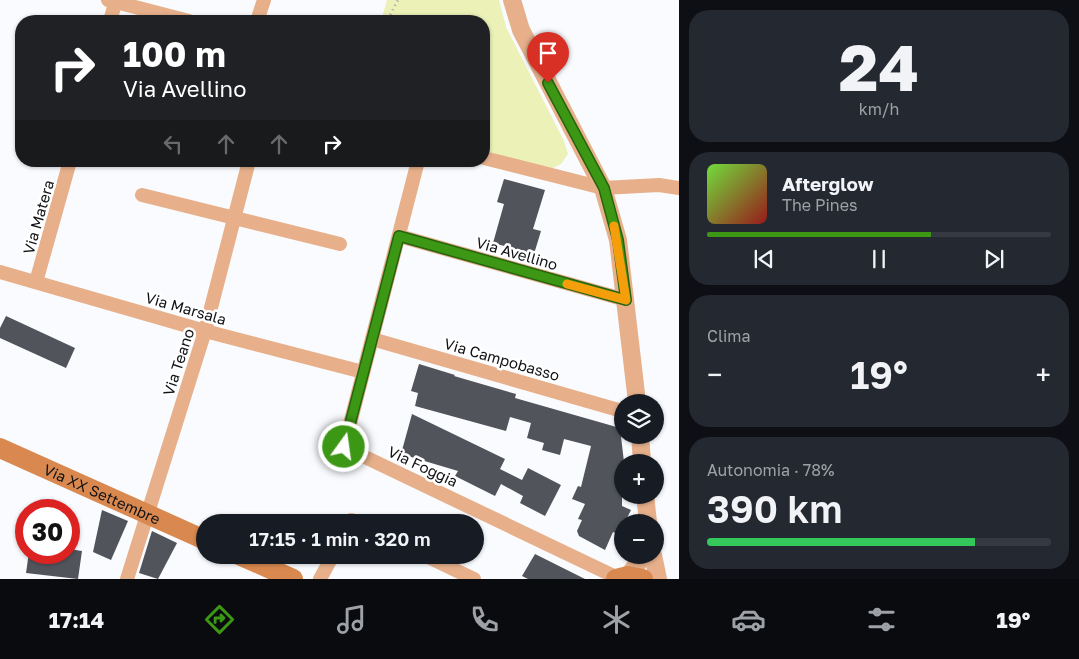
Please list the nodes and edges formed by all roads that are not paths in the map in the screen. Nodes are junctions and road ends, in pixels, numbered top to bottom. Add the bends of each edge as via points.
1 (264, 0) edge
2 (512, 0) edge
3 (113, 1) edge
4 (111, 15) edge
5 (166, 15) edge
6 (259, 15) edge
7 (490, 160) edge
8 (68, 167) edge
9 (248, 167) edge
10 (416, 167) edge
11 (604, 188) junction
12 (679, 188) edge
13 (142, 194) dead end
14 (235, 218) junction
15 (399, 236) junction
16 (340, 244) dead end
17 (0, 272) edge
18 (36, 282) junction
19 (626, 300) junction
20 (205, 331) junction
21 (372, 339) junction
22 (364, 372) junction
23 (635, 394) edge
24 (614, 409) edge
25 (0, 448) edge
26 (147, 514) junction
27 (196, 536) edge
28 (259, 564) edge
29 (328, 564) edge
30 (443, 564) edge
31 (637, 564) edge
32 (655, 564) edge
33 (626, 578) edge
34 (127, 579) edge
35 (292, 579) edge
36 (320, 579) edge
37 (474, 579) edge
38 (658, 579) edge

1 - 6 street
2 - 11 street via 521,30
3 - 4 street
3 - 5 street
7 - 11 street
8 - 18 street, Via Matera
9 - 14 street, Via Teano
10 - 15 street, Via Foggia
11 - 12 street via 658,185
11 - 19 street via 618,240
13 - 14 street
14 - 16 street
14 - 20 street, Via Teano
15 - 19 street, Via Avellino
15 - 21 street, Via Foggia
17 - 18 street, Via Marsala
18 - 20 street, Via Marsala
19 - 23 street
20 - 22 street, Via Marsala
20 - 26 street, Via Teano
21 - 22 street, Via Foggia
21 - 24 street, Via Campobasso
22 - 33 street, Via Foggia via 344,447
25 - 26 main road, Via XX Settembre
26 - 27 main road, Via XX Settembre
26 - 34 street, Via Teano
28 - 35 main road
29 - 36 street
30 - 37 street
31 - 33 street
32 - 38 street

